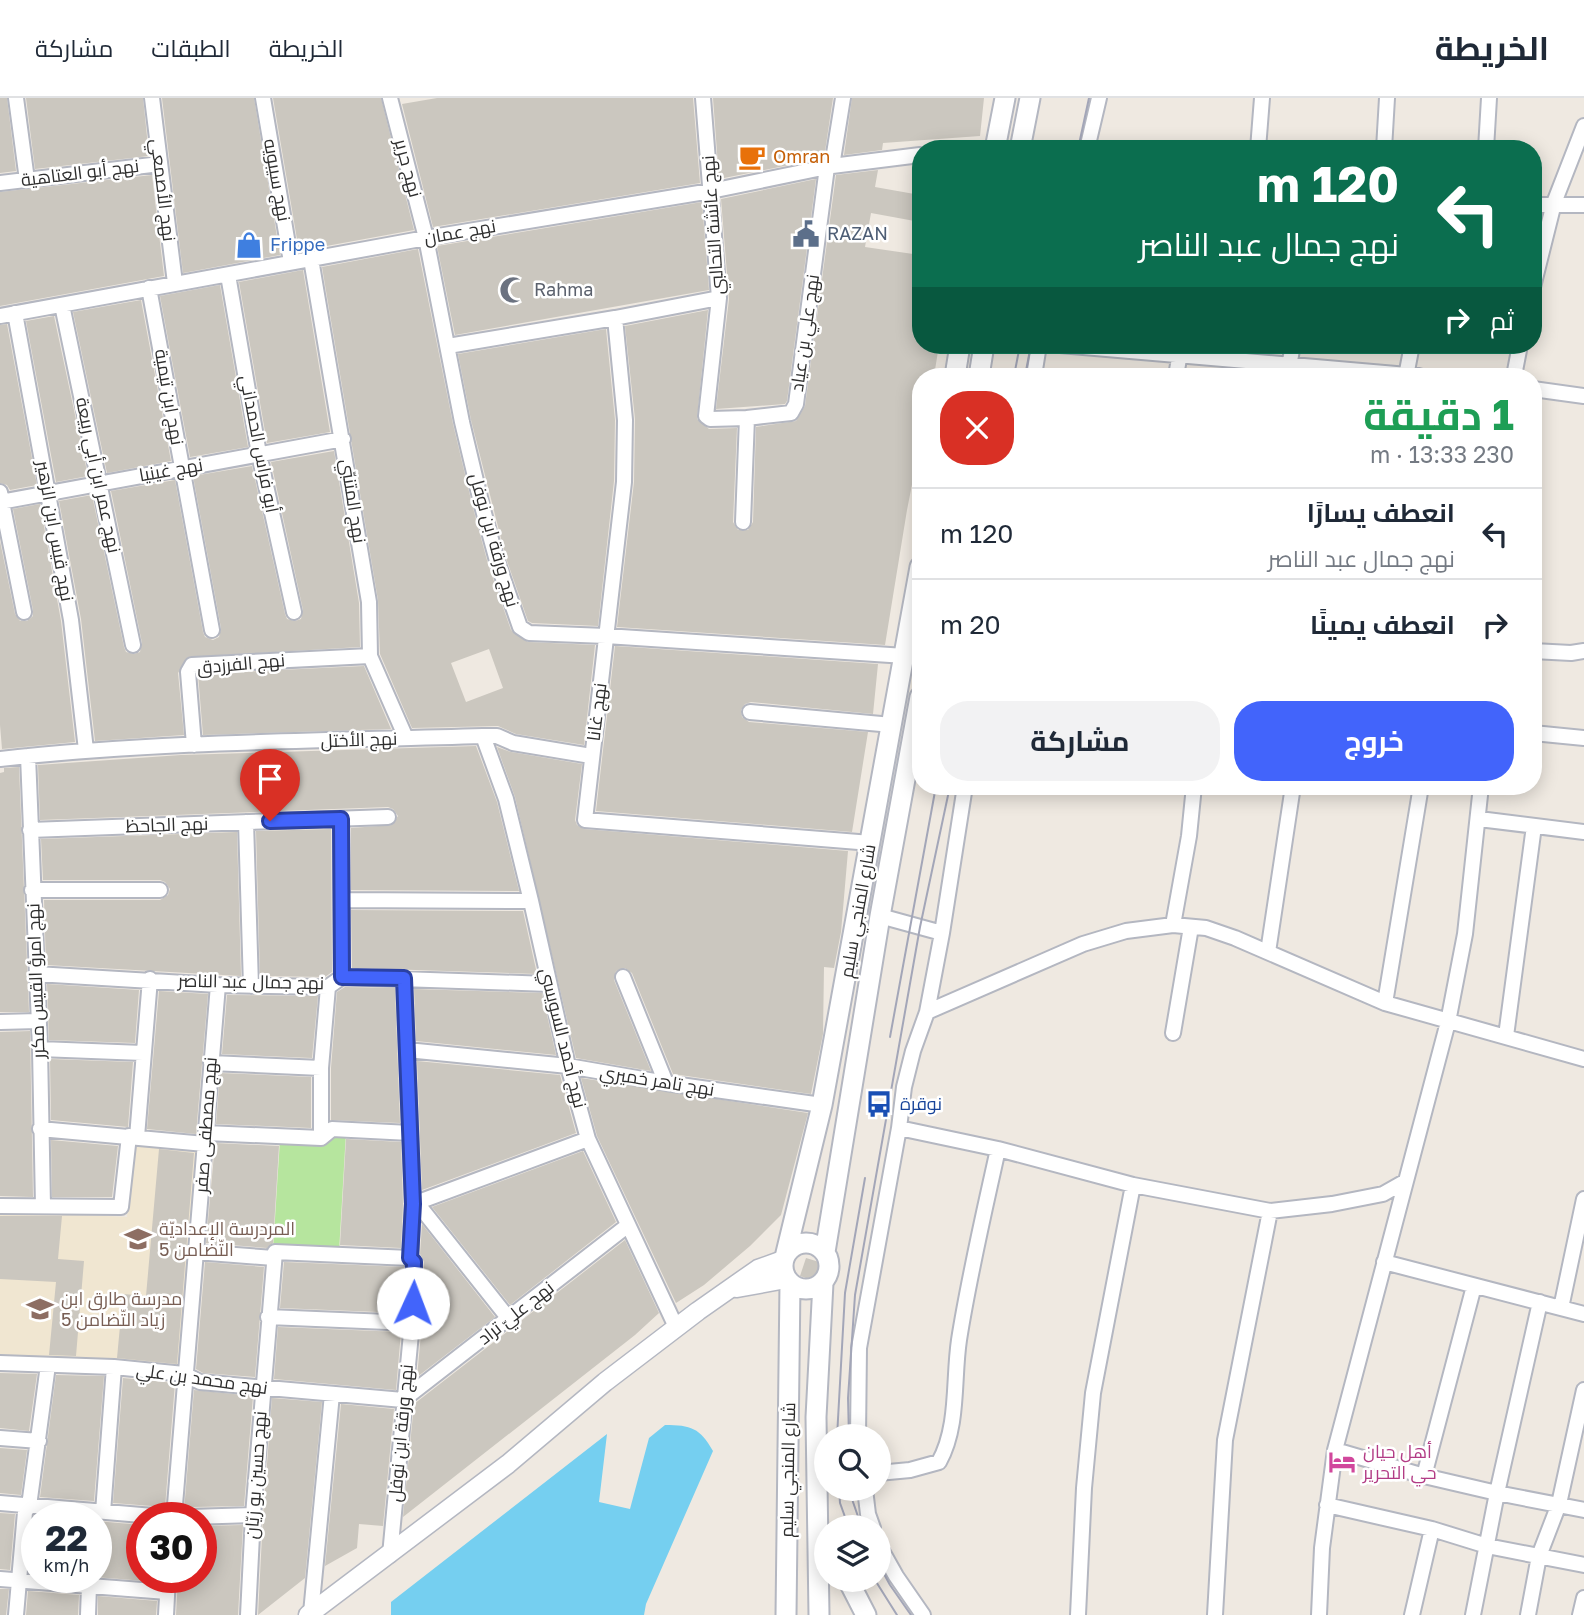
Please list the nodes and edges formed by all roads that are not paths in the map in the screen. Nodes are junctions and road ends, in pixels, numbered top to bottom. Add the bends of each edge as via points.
1 (16, 98) edge
2 (152, 98) edge
3 (263, 98) edge
4 (704, 98) edge
5 (843, 98) edge
6 (1005, 98) edge
7 (1030, 98) edge
8 (1099, 98) edge
9 (1262, 98) edge
10 (1387, 98) edge
11 (1489, 98) edge
12 (394, 99) edge
13 (1584, 126) edge
14 (997, 140) edge
15 (1022, 140) edge
16 (1089, 140) edge
17 (1259, 140) edge
18 (1385, 140) edge
19 (1487, 140) edge
20 (912, 156) edge
21 (160, 164) junction
22 (830, 166) junction
23 (27, 180) junction
24 (0, 183) edge
25 (711, 191) junction
26 (1554, 203) junction
27 (1542, 204) edge
28 (1584, 205) edge
29 (426, 238) junction
30 (1542, 251) edge
31 (311, 259) junction
32 (291, 262) junction
33 (228, 275) junction
34 (175, 283) junction
35 (149, 288) junction
36 (719, 298) junction
37 (62, 305) junction
38 (15, 313) junction
39 (0, 316) edge
40 (615, 318) junction
41 (448, 346) junction
42 (1213, 354) edge
43 (1291, 354) edge
44 (1289, 366) junction
45 (1313, 368) edge
46 (1542, 390) edge
47 (1584, 396) edge
48 (747, 418) junction
49 (343, 439) junction
50 (260, 454) junction
51 (182, 468) junction
52 (100, 483) junction
53 (47, 492) junction
54 (1, 499) edge
55 (743, 522) dead end
56 (24, 612) dead end
57 (294, 612) dead end
58 (912, 614) edge
59 (212, 630) dead end
60 (606, 636) junction
61 (133, 645) dead end
62 (1542, 651) edge
63 (1584, 651) edge
64 (370, 656) junction
65 (905, 656) junction
66 (750, 712) dead end
67 (892, 725) junction
68 (1542, 734) edge
69 (483, 736) junction
70 (406, 738) junction
71 (1584, 738) edge
72 (912, 740) edge
73 (194, 745) junction
74 (86, 750) junction
75 (28, 756) junction
76 (591, 756) junction
77 (0, 759) edge
78 (964, 795) edge
79 (1193, 795) edge
80 (1292, 795) edge
81 (1420, 795) edge
82 (1480, 795) edge
83 (388, 817) dead end
84 (341, 819) junction
85 (1479, 819) junction
86 (246, 822) junction
87 (1534, 826) junction
88 (30, 830) junction
89 (1584, 832) edge
90 (871, 843) junction
91 (32, 890) junction
92 (160, 890) dead end
93 (342, 900) junction
94 (531, 901) junction
95 (880, 916) junction
96 (1173, 925) junction
97 (1191, 927) junction
98 (942, 933) junction
99 (1268, 952) junction
100 (36, 974) junction
101 (342, 977) junction
102 (623, 977) dead end
103 (404, 978) junction
104 (150, 979) junction
105 (549, 984) junction
106 (218, 985) junction
107 (251, 986) junction
108 (328, 987) junction
109 (1385, 1003) junction
110 (927, 1012) junction
111 (38, 1021) junction
112 (0, 1022) edge
113 (1448, 1022) junction
114 (1173, 1033) dead end
115 (1506, 1036) junction
116 (40, 1049) junction
117 (407, 1050) junction
118 (142, 1052) junction
119 (1584, 1059) edge
120 (211, 1063) junction
121 (568, 1066) junction
122 (321, 1068) junction
123 (666, 1083) junction
124 (822, 1105) junction
125 (899, 1128) junction
126 (40, 1129) junction
127 (410, 1133) junction
128 (133, 1137) junction
129 (206, 1138) junction
130 (321, 1138) junction
131 (588, 1139) junction
132 (998, 1149) junction
133 (1406, 1181) junction
134 (1133, 1185) junction
135 (1584, 1199) edge
136 (415, 1204) junction
137 (0, 1206) edge
138 (43, 1206) junction
139 (1270, 1212) junction
140 (627, 1226) junction
141 (196, 1252) junction
142 (825, 1252) junction
143 (275, 1255) junction
144 (410, 1258) junction
145 (1384, 1262) junction
146 (786, 1269) junction
147 (823, 1283) junction
148 (1474, 1286) junction
149 (1540, 1302) junction
150 (1561, 1308) junction
151 (1584, 1314) edge
152 (268, 1318) junction
153 (509, 1319) junction
154 (412, 1323) junction
155 (676, 1328) junction
156 (0, 1363) edge
157 (48, 1365) junction
158 (114, 1367) junction
159 (184, 1374) junction
160 (262, 1388) junction
161 (1584, 1390) edge
162 (332, 1394) junction
163 (403, 1399) junction
164 (858, 1424) edge
165 (0, 1438) edge
166 (39, 1441) junction
167 (1335, 1450) junction
168 (891, 1472) edge
169 (1424, 1476) junction
170 (1497, 1493) junction
171 (30, 1502) edge
172 (104, 1502) edge
173 (175, 1502) edge
174 (0, 1503) edge
175 (1559, 1504) junction
176 (21, 1505) edge
177 (1328, 1505) junction
178 (1584, 1510) edge
179 (817, 1514) joint
180 (253, 1515) junction
181 (217, 1516) edge
182 (1432, 1529) junction
183 (1487, 1546) junction
184 (21, 1551) edge
185 (390, 1555) junction
186 (1539, 1556) junction
187 (1584, 1565) edge
188 (891, 1567) edge
189 (0, 1579) edge
190 (18, 1581) junction
191 (21, 1581) edge
192 (854, 1592) edge
193 (89, 1593) edge
194 (167, 1593) edge
195 (1584, 1598) edge
196 (309, 1614) edge
197 (16, 1615) edge
198 (88, 1615) edge
199 (166, 1615) edge
200 (248, 1615) edge
201 (786, 1615) edge
202 (819, 1615) edge
203 (866, 1615) edge
204 (923, 1615) edge
205 (1078, 1615) edge
206 (1215, 1615) edge
207 (1319, 1615) edge
208 (1412, 1615) edge
209 (1473, 1615) edge
210 (1528, 1615) edge
211 (1580, 1615) edge

1 - 23 street
2 - 21 street, نهج الأصمعي
3 - 32 street, نهج سيبويه
4 - 25 street, نهج عائشة التحالبي
5 - 22 street
6 - 14 main road
7 - 15 main road
8 - 16 street
9 - 17 street
10 - 18 street
11 - 19 street
12 - 29 street, نهج جرير
13 - 26 street
20 - 22 street, نهج عمان
21 - 23 street, نهج أبو العتاهية
21 - 34 street, نهج الأصمعي
22 - 25 street, نهج عمان
22 - 48 street, نهج علي بن عياد via 796,404 791,413
23 - 24 street, نهج أبو العتاهية
25 - 29 street, نهج عمان
25 - 36 street, نهج عائشة التحالبي
26 - 27 street
26 - 28 street
26 - 30 street
29 - 31 street, نهج عمان
29 - 41 street, نهج ورقة ابن نوفل
31 - 32 street, نهج عمان
31 - 49 street, نهج المتنبّي
32 - 33 street, نهج عمان
33 - 34 street, نهج عمان
33 - 50 street, أبو فراس الحمداني
34 - 35 street, نهج عمان
35 - 37 street, نهج عمان
35 - 51 street, نهج ابن تيمية
36 - 40 street
36 - 48 street, نهج عائشة التحالبي via 706,416
37 - 38 street, نهج عمان
37 - 52 street, نهج عمر ابن أبي ربيعة
38 - 39 street, نهج عمان
38 - 53 street, نهج قيس ابن الزهير
40 - 41 street
40 - 60 street, نهج غانا via 625,420 624,482
41 - 60 street, نهج ورقة ابن نوفل via 482,506 520,627 529,633
42 - 44 street
43 - 44 street
44 - 45 street
46 - 47 street
48 - 55 street
49 - 50 street, نهج غينيا
49 - 64 street, نهج المتنبّي via 369,602
50 - 51 street, نهج غينيا
50 - 57 street, أبو فراس الحمداني
51 - 52 street, نهج غينيا
51 - 59 street, نهج ابن تيمية
52 - 53 street, نهج غينيا
52 - 61 street, نهج عمر ابن أبي ربيعة
53 - 54 street, نهج غينيا
53 - 74 street, نهج قيس ابن الزهير via 71,620
54 - 56 street
58 - 65 main road, شارع المنجي سليم
60 - 65 street, نهج ورقة ابن نوفل
60 - 76 street, نهج غانا
62 - 63 street
64 - 70 street, نهج المتنبّي
64 - 73 street, نهج الفرزدق via 192,665 188,672
65 - 67 main road, شارع المنجي سليم
66 - 67 street
67 - 90 main road, شارع المنجي سليم
68 - 71 street
69 - 70 street, نهج الأختل
69 - 76 street, نهج الأختل
69 - 94 street, نهج أحمد السويسي via 506,799
70 - 73 street, نهج الأختل
72 - 95 main road, شارع المنجي سليم
73 - 74 street, نهج الأختل
74 - 75 street, نهج الأختل
75 - 77 street, نهج الأختل
75 - 88 street, نهج امرؤ القيس مكرر
76 - 90 street, نهج غانا via 585,820
78 - 98 street
79 - 96 street
80 - 99 street
81 - 109 street
82 - 85 street
83 - 84 street, نهج الجاحظ
84 - 86 street, نهج الجاحظ
84 - 93 street
85 - 87 street
85 - 113 street via 1465,934
86 - 88 street, نهج الجاحظ
86 - 107 street
87 - 89 street
87 - 115 street
88 - 91 street, نهج امرؤ القيس مكرر
90 - 124 main road, شارع المنجي سليم
91 - 92 street
91 - 100 street, نهج امرؤ القيس مكرر
93 - 94 street
93 - 101 street
94 - 105 street, نهج أحمد السويسي
95 - 98 street
95 - 142 main road, شارع المنجي سليم
96 - 97 street
96 - 110 street via 1126,931 1083,944
97 - 99 street via 1206,928
97 - 114 street
98 - 110 street
99 - 109 street
100 - 104 street, نهج جمال عبد الناصر
100 - 111 street, نهج امرؤ القيس مكرر
101 - 103 street, نهج جمال عبد الناصر
101 - 108 street, نهج جمال عبد الناصر
102 - 123 street
103 - 105 street, نهج جمال عبد الناصر
103 - 117 street, نهج ورقة ابن نوفل
104 - 106 street, نهج جمال عبد الناصر
104 - 118 street
105 - 121 street, نهج أحمد السويسي
106 - 107 street, نهج جمال عبد الناصر
106 - 120 street, نهج مصطفى صفر
107 - 108 street, نهج جمال عبد الناصر
108 - 122 street
109 - 113 street
110 - 125 street via 907,1075
111 - 112 street
111 - 116 street, نهج امرؤ القيس مكرر
113 - 115 street
113 - 133 street
115 - 119 street
116 - 118 street
116 - 126 street, نهج امرؤ القيس مكرر
117 - 121 street, نهج تاهر خميري
117 - 127 street, نهج ورقة ابن نوفل
118 - 128 street
120 - 122 street
120 - 129 street, نهج مصطفى صفر
121 - 123 street, نهج تاهر خميري
121 - 131 street, نهج أحمد السويسي
122 - 130 street
123 - 124 street, نهج تاهر خميري
124 - 146 main road, شارع المنجي سليم
125 - 132 street
125 - 164 street via 859,1348
126 - 128 street
126 - 138 street, نهج امرؤ القيس مكرر
127 - 130 street via 332,1129
127 - 136 street, نهج ورقة ابن نوفل
128 - 129 street
128 - 138 street via 121,1206
129 - 130 street
129 - 141 street, نهج مصطفى صفر
131 - 136 street
131 - 140 street, نهج أحمد السويسي
132 - 134 street
132 - 168 street via 965,1305 948,1445 939,1462
133 - 139 street via 1383,1194
133 - 145 street
134 - 139 street
134 - 205 street via 1094,1393
135 - 150 street
136 - 144 street, نهج ورقة ابن نوفل
136 - 153 street
137 - 138 street
139 - 206 street via 1225,1440
140 - 153 street, نهج عليّ تراد
140 - 155 street, نهج أحمد السويسي
141 - 143 street
141 - 159 street, نهج مصطفى صفر
142 - 146 main road via 813,1244 798,1244
142 - 147 main road via 829,1271
143 - 144 street
143 - 152 street, نهج حسين بو زيّان
144 - 154 street, نهج ورقة ابن نوفل via 414,1262
145 - 148 street
145 - 167 street
146 - 147 main road via 803,1290
146 - 155 street via 758,1269
146 - 201 main road, شارع المنجي سليم
147 - 179 main road, شارع المنجي سليم via 816,1417
148 - 149 street
148 - 169 street
149 - 150 street
149 - 170 street
150 - 151 street
152 - 154 street
152 - 160 street, نهج حسين بو زيّان
153 - 163 street, نهج عليّ تراد
154 - 163 street, نهج ورقة ابن نوفل
155 - 185 street
156 - 157 street, نهج محمد بن علي
157 - 158 street, نهج محمد بن علي
157 - 166 street
158 - 159 street, نهج محمد بن علي
158 - 172 street
159 - 160 street, نهج محمد بن علي via 200,1381
159 - 173 street, نهج مصطفى صفر
160 - 162 street, نهج محمد بن علي
160 - 180 street, نهج حسين بو زيّان
161 - 175 street
162 - 163 street, نهج محمد بن علي
162 - 196 street
163 - 185 street, نهج ورقة ابن نوفل
165 - 166 street
166 - 171 street
167 - 169 street
167 - 177 street
169 - 170 street
170 - 175 street
170 - 183 street
174 - 176 street
175 - 178 street
175 - 186 street
177 - 182 street
177 - 207 street
179 - 202 main road, شارع المنجي سليم
180 - 181 street
180 - 200 street, نهج حسين بو زيّان
182 - 183 street
182 - 208 street
183 - 186 street
183 - 209 street
184 - 190 street
185 - 196 street
186 - 187 street
186 - 210 street
188 - 204 street
189 - 190 street
190 - 191 street
190 - 197 street
192 - 203 main road
193 - 198 street
194 - 199 street
195 - 211 street

